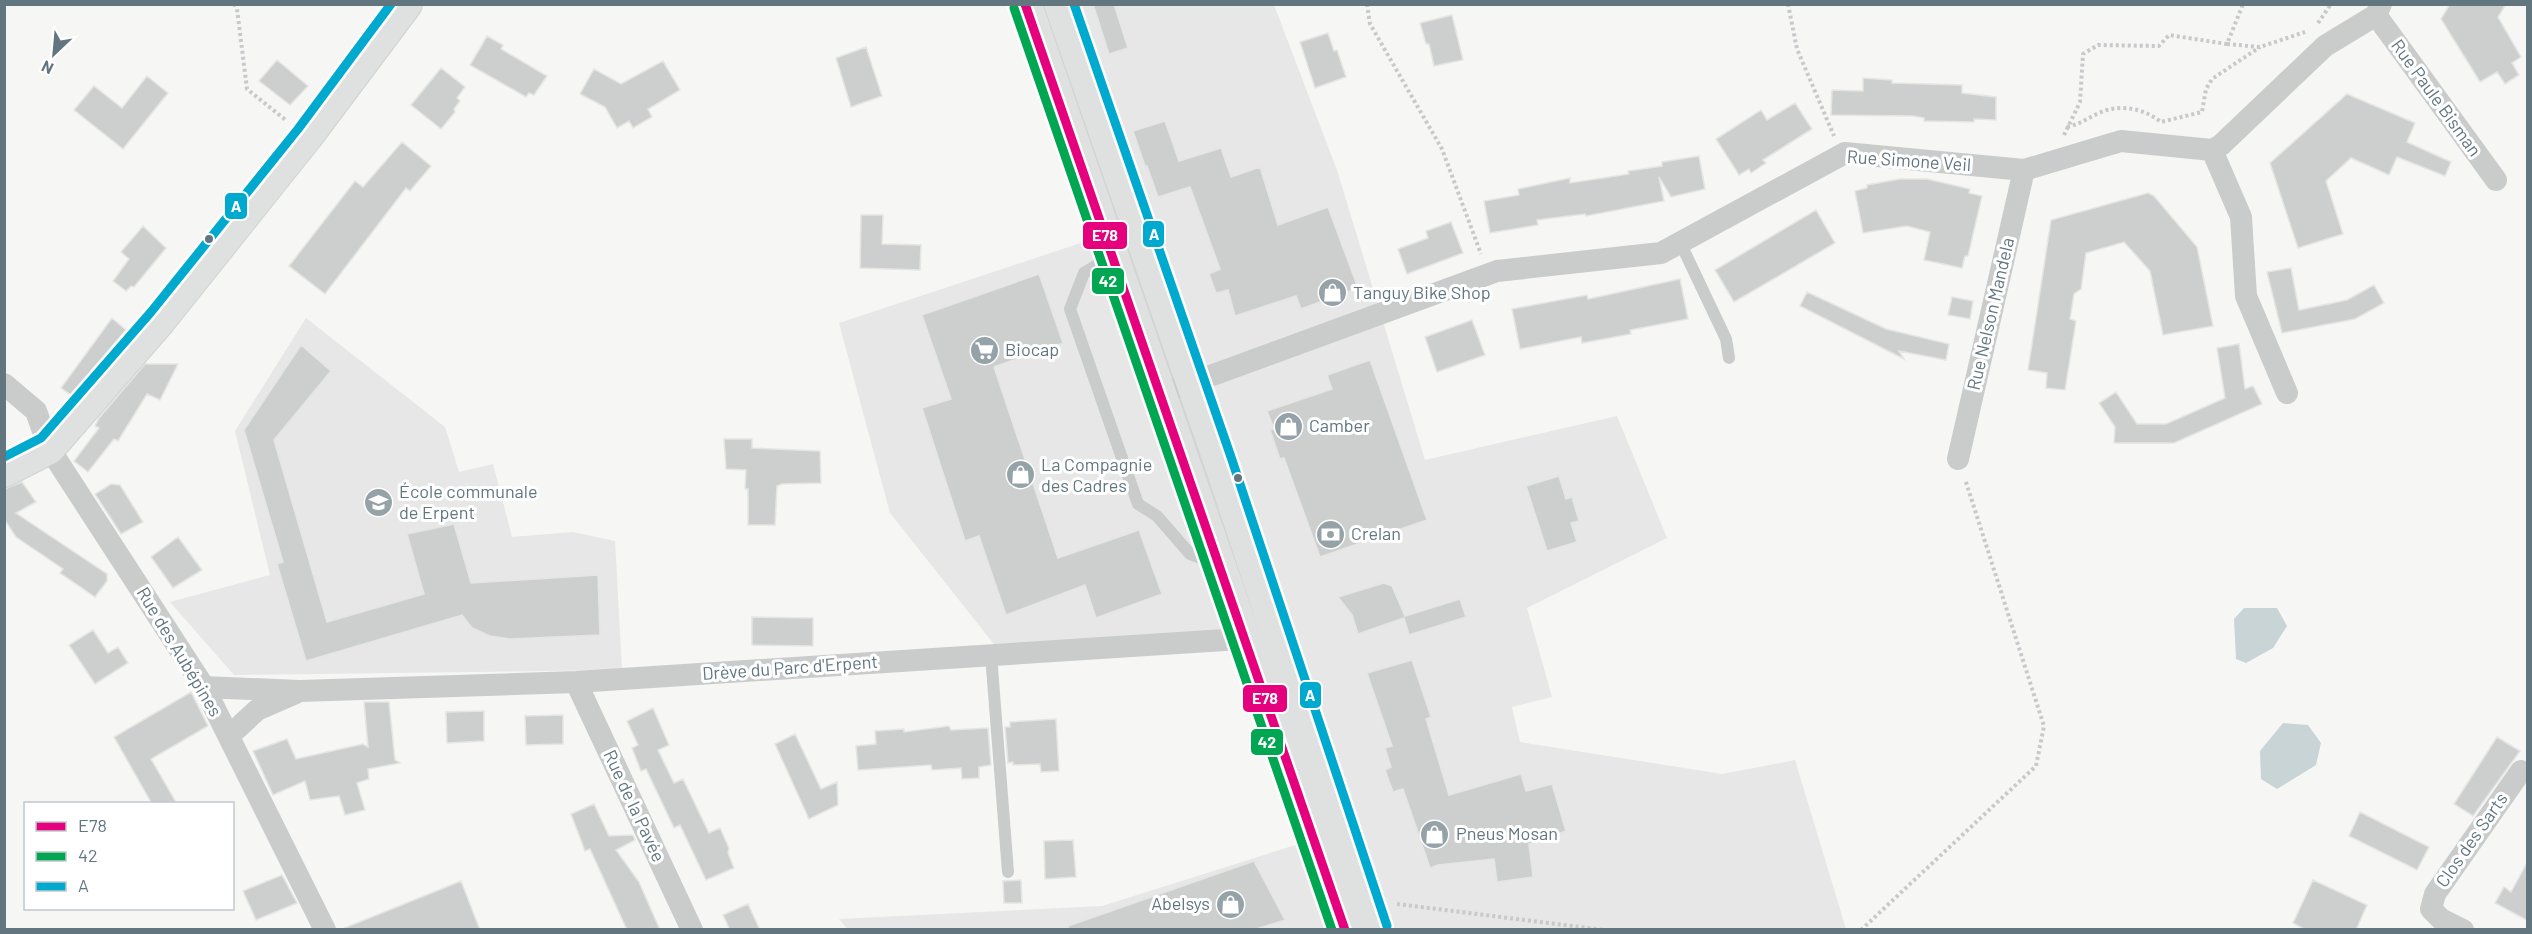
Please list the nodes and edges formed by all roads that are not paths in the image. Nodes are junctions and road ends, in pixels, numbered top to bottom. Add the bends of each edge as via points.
1 (406, 4) edge
2 (1025, 4) edge
3 (1061, 4) edge
4 (2379, 10) edge
5 (2212, 150) junction
6 (2033, 167) junction
7 (2496, 180) dead end
8 (1680, 242) junction
9 (1113, 255) junction
10 (1729, 358) dead end
11 (1193, 383) junction
12 (4, 384) edge
13 (2287, 393) dead end
14 (1161, 394) junction
15 (49, 448) junction
16 (1958, 459) road end
17 (4, 471) edge
18 (1218, 563) junction
19 (1279, 634) junction
20 (1244, 639) junction
21 (991, 656) junction
22 (576, 682) junction
23 (204, 687) junction
24 (300, 691) junction
25 (229, 736) junction
26 (2521, 771) dead end
27 (1008, 872) dead end
28 (1371, 915) edge
29 (325, 930) edge
30 (692, 930) edge
31 (1345, 930) edge
32 (2463, 930) edge

1 - 15 street via 160,320
2 - 9 main road
3 - 11 main road
4 - 5 street via 2325,46
4 - 7 street, Rue Paule Bisman
5 - 6 street, Rue Simone Veil via 2121,141
5 - 13 street via 2241,217 2246,296
6 - 8 street, Rue Simone Veil via 1845,153
6 - 16 street, Rue Nelson Mandela
8 - 10 lane via 1726,339
8 - 11 street, Rue Simone Veil via 1661,253 1497,271
9 - 14 main road
9 - 18 lane via 1084,273 1070,309 1137,504 1157,516 1190,554
11 - 14 street, Rue Simone Veil
11 - 19 main road
12 - 15 street, Rue des Aubépines via 36,411
14 - 18 main road
15 - 17 street
15 - 23 street, Rue des Aubépines
18 - 20 main road
19 - 20 street, Drève du Parc d'Erpent
19 - 28 main road
20 - 21 street, Drève du Parc d'Erpent
20 - 31 main road
21 - 22 street, Drève du Parc d'Erpent
21 - 27 lane
22 - 24 street, Drève du Parc d'Erpent
22 - 30 street, Rue de la Pavée
23 - 24 street, Drève du Parc d'Erpent
23 - 25 street, Rue des Aubépines
24 - 25 street, Drève du Parc d'Erpent via 257,710
25 - 29 street, Rue des Aubépines
26 - 32 street, Clos des Sarts via 2435,894 2431,909 2440,919

